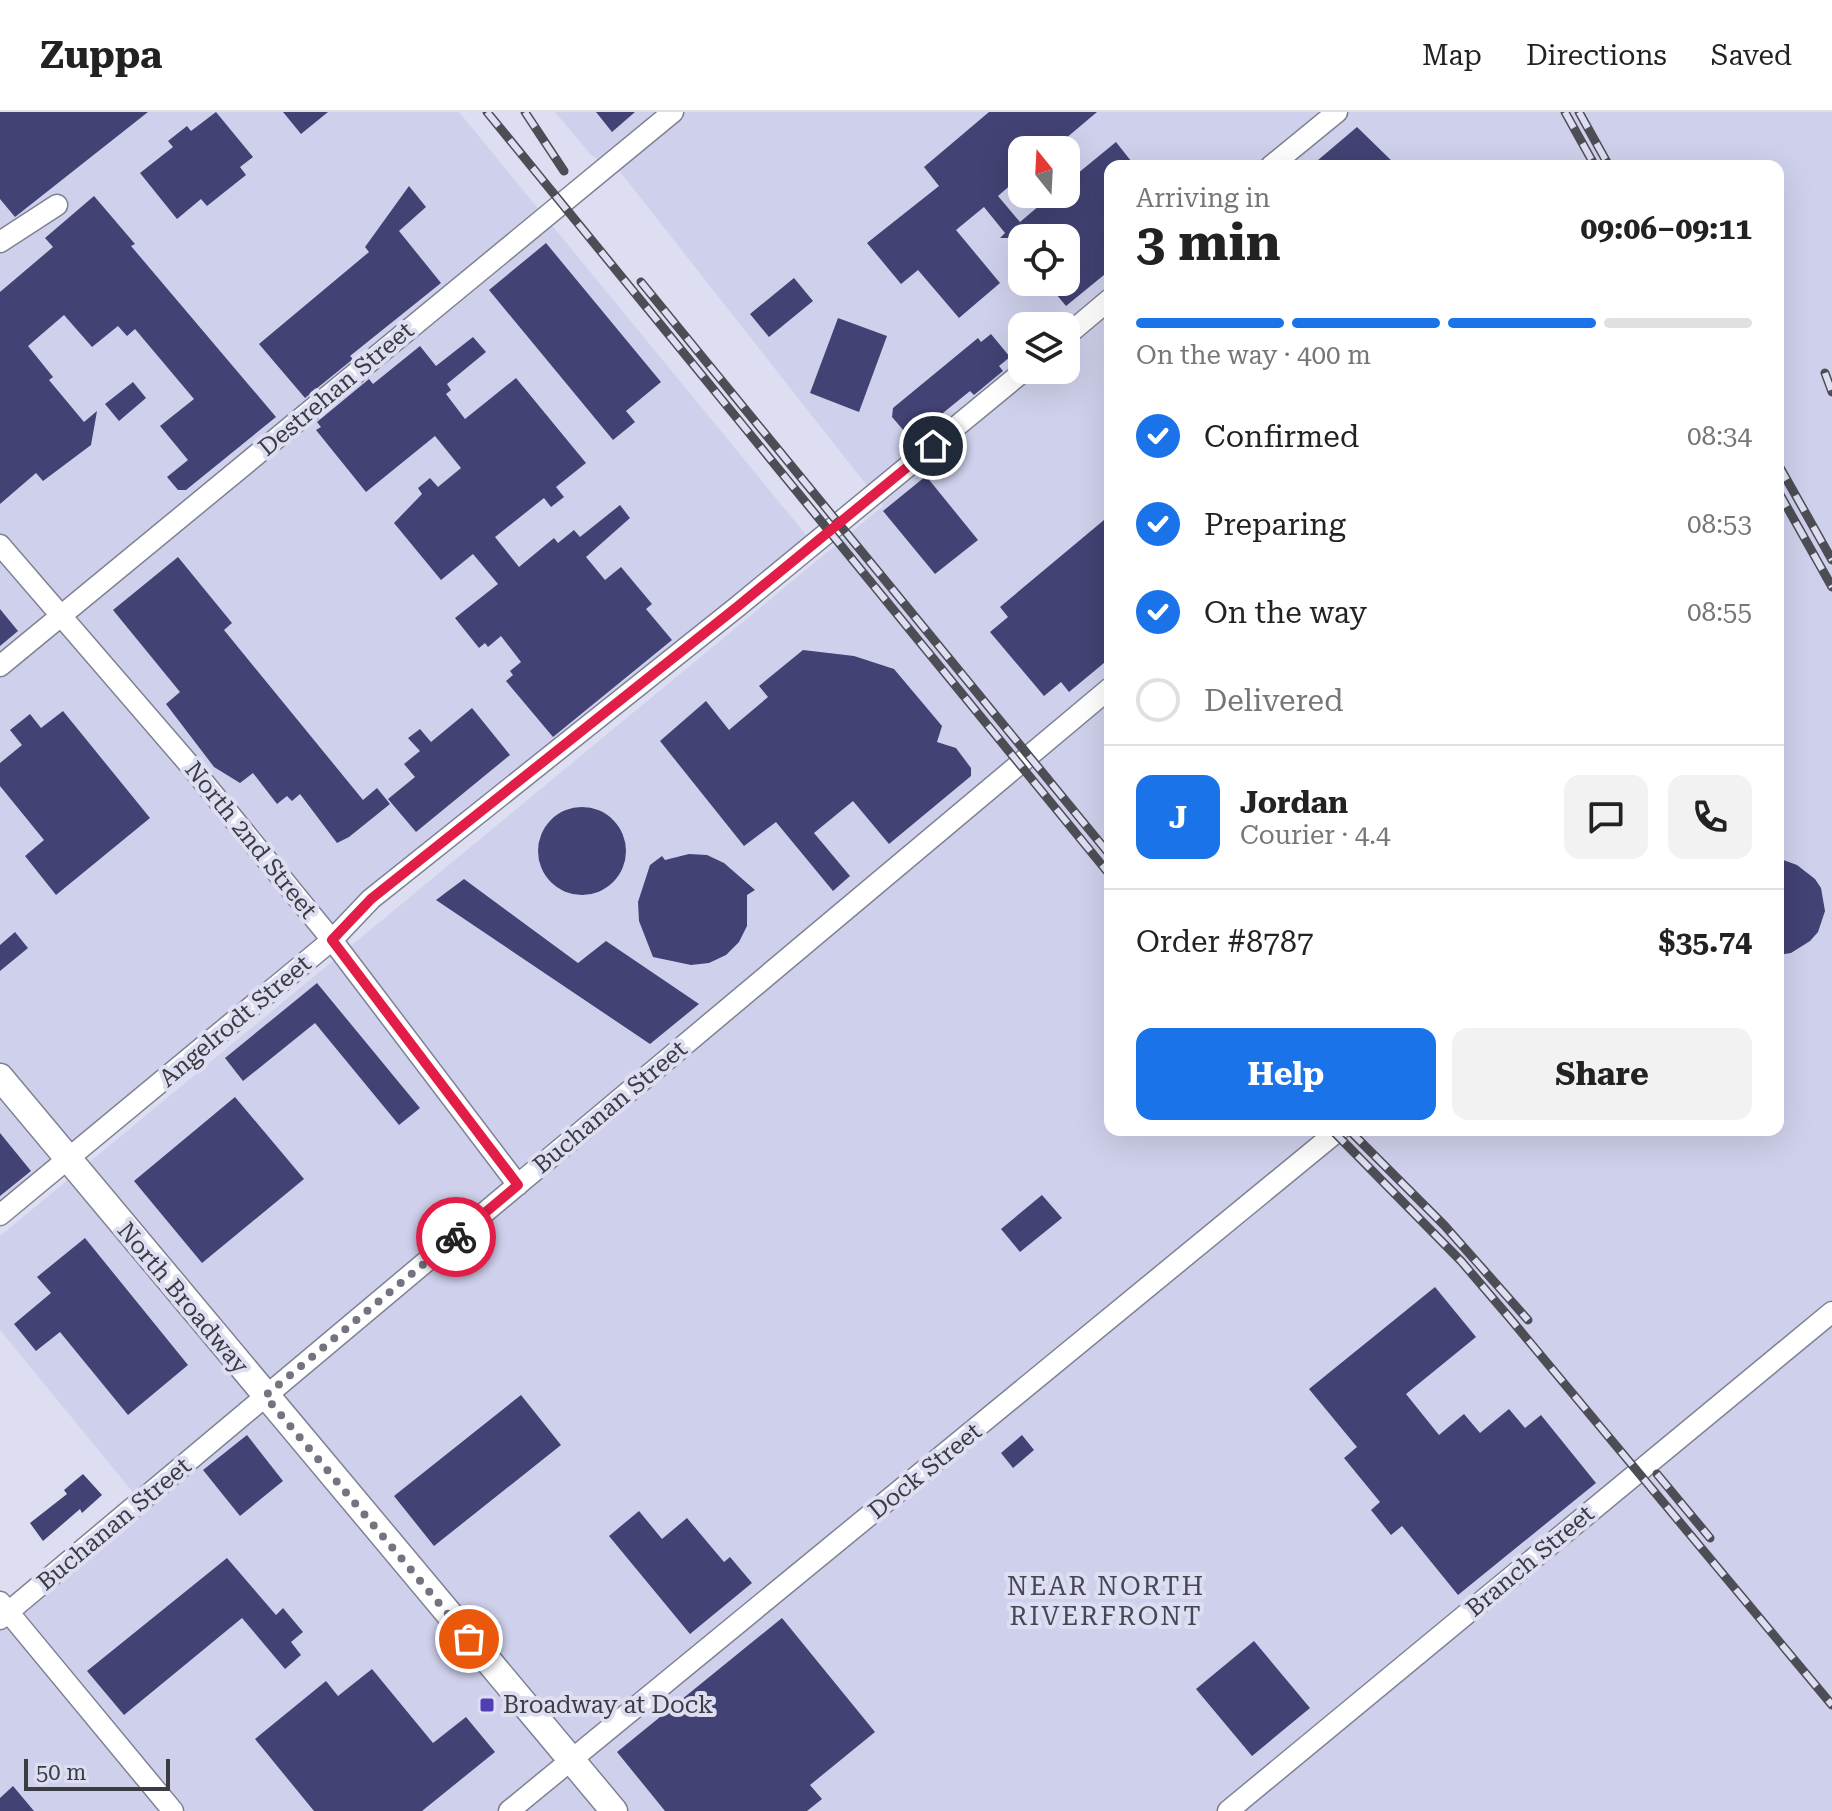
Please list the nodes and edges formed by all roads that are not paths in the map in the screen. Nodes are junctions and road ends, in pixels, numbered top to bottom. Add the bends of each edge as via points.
1 (673, 112) edge
2 (1337, 112) edge
3 (1278, 160) edge
4 (57, 205) dead end
5 (0, 242) edge
6 (1104, 304) edge
7 (1080, 324) edge
8 (1008, 384) edge
9 (0, 545) edge
10 (61, 615) junction
11 (0, 666) edge
12 (1104, 693) edge
13 (332, 940) junction
14 (0, 1077) edge
15 (1332, 1136) edge
16 (68, 1159) junction
17 (518, 1185) junction
18 (0, 1215) edge
19 (1832, 1312) edge
20 (265, 1396) junction
21 (3, 1611) edge
22 (572, 1761) junction
23 (173, 1811) edge
24 (509, 1811) edge
25 (614, 1811) edge
26 (1228, 1811) edge

1 - 10 street, Destrehan Street
2 - 3 street
4 - 5 street
6 - 7 street
8 - 13 street, Angelrodt Street via 371,899
9 - 10 street, North 2nd Street
10 - 11 street, Destrehan Street
10 - 13 street, North 2nd Street
12 - 17 street, Buchanan Street
13 - 16 street, Angelrodt Street
13 - 17 street, North 2nd Street
14 - 16 main road, North Broadway
15 - 22 street, Dock Street
16 - 18 street, Angelrodt Street
16 - 20 main road, North Broadway
17 - 20 street, Buchanan Street
19 - 26 street, Branch Street
20 - 21 street, Buchanan Street
20 - 22 main road, North Broadway
21 - 23 street
22 - 24 street, Dock Street
22 - 25 main road, North Broadway

